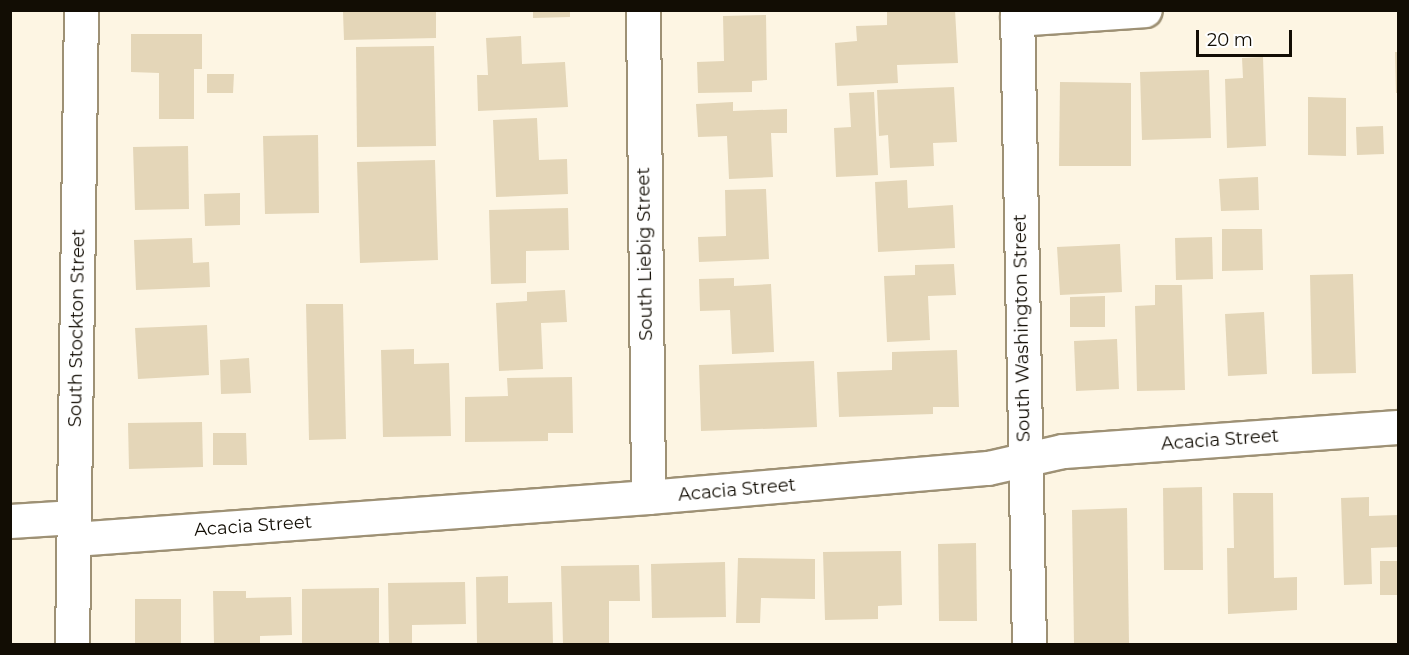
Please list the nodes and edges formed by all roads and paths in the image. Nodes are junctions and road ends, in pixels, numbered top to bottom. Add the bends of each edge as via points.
1 (81, 10) edge
2 (643, 10) edge
3 (1144, 10) edge
4 (1017, 15) edge
5 (1398, 427) edge
6 (1024, 462) junction
7 (648, 497) junction
8 (10, 521) edge
9 (74, 528) junction
10 (72, 645) edge
11 (1029, 645) edge

1 - 9 street, South Stockton Street
2 - 7 street, South Liebig Street
3 - 4 street
4 - 6 street, South Washington Street
5 - 6 street, Acacia Street via 1063,451
6 - 7 street, Acacia Street
6 - 11 street, South Washington Street
7 - 9 street, Acacia Street
8 - 9 street, Acacia Street
9 - 10 street, South Stockton Street

